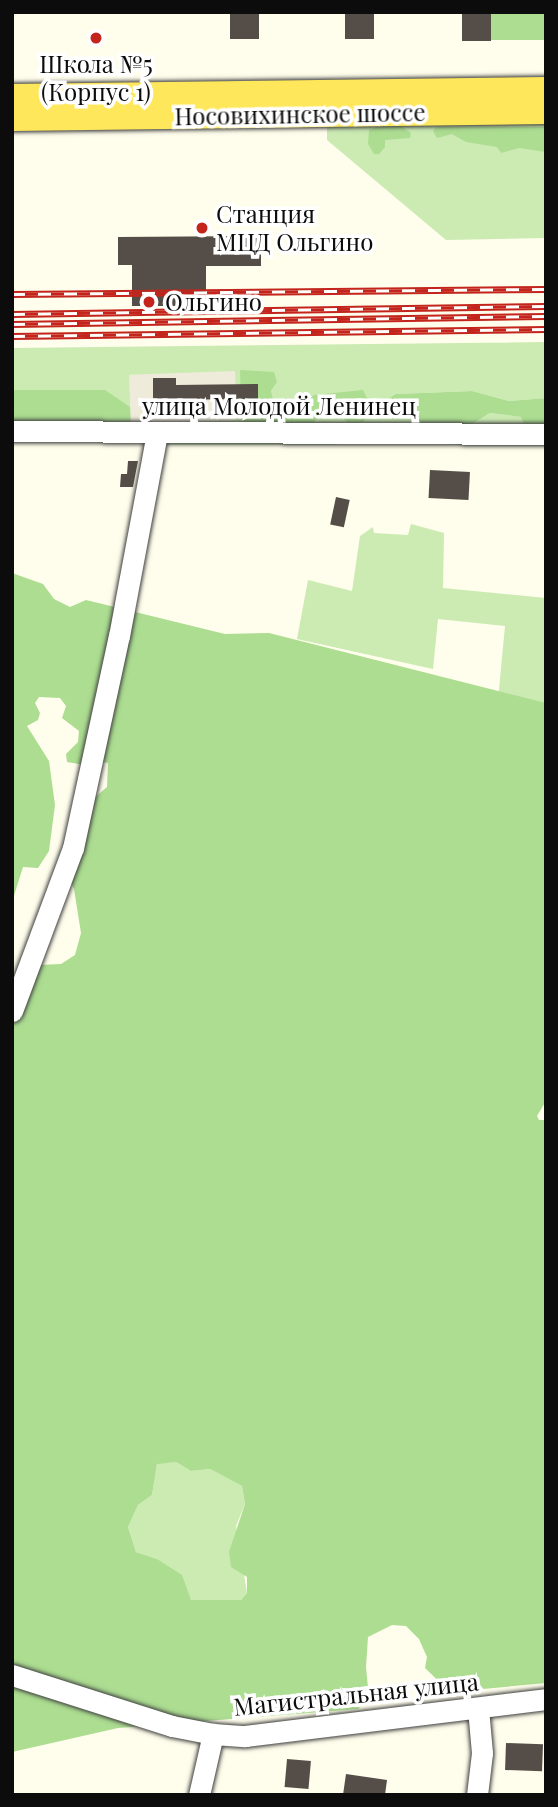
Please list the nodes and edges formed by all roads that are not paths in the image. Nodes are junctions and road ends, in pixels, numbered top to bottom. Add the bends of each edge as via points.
1 (546, 90) edge
2 (12, 97) edge
3 (546, 111) edge
4 (12, 118) edge
5 (12, 431) edge
6 (157, 433) junction
7 (546, 434) edge
8 (12, 1011) edge
9 (12, 1675) edge
10 (546, 1699) edge
11 (478, 1708) junction
12 (213, 1734) junction
13 (199, 1795) edge
14 (477, 1795) edge

1 - 2 main road, Носовихинское шоссе
3 - 4 main road, Носовихинское шоссе
5 - 6 street, улица Молодой Ленинец
6 - 7 street, улица Молодой Ленинец
6 - 8 street via 73,848
9 - 12 street, Магистральная улица via 172,1726
10 - 11 street, Магистральная улица
11 - 12 street, Магистральная улица via 289,1733
11 - 14 street via 482,1753
12 - 13 street

